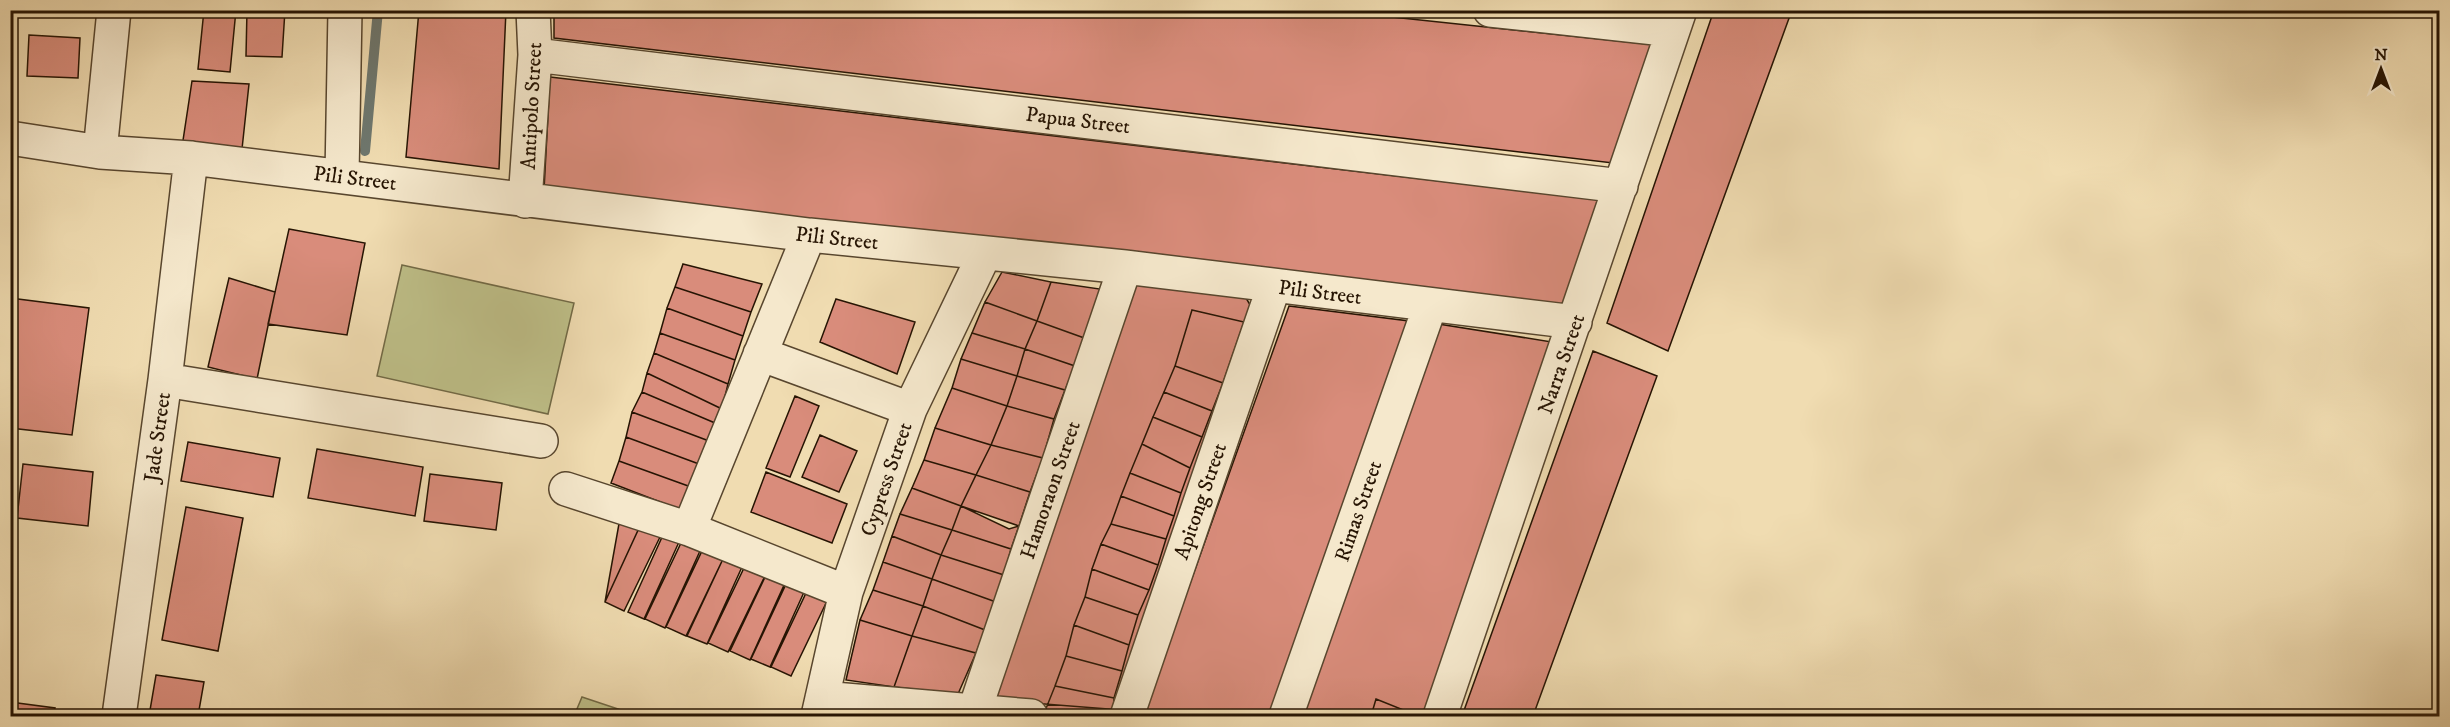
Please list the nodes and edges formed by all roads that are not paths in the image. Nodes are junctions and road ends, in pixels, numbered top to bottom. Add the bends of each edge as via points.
1 (114, 10) edge
2 (345, 10) edge
3 (533, 10) edge
4 (1490, 10) edge
5 (1677, 20) edge
6 (536, 55) junction
7 (10, 138) edge
8 (100, 153) junction
9 (191, 158) junction
10 (342, 176) junction
11 (1621, 186) junction
12 (525, 201) junction
13 (809, 235) junction
14 (985, 254) junction
15 (1125, 267) junction
16 (1274, 285) junction
17 (1430, 306) junction
18 (1575, 322) junction
19 (760, 354) junction
20 (165, 380) junction
21 (910, 409) junction
22 (541, 441) dead end
23 (566, 489) dead end
24 (689, 529) junction
25 (846, 592) junction
26 (820, 707) edge
27 (974, 712) junction
28 (119, 717) edge
29 (1031, 717) edge
30 (1127, 717) edge
31 (1286, 717) edge
32 (1440, 717) edge

1 - 8 street
2 - 10 street
3 - 6 street, Antipolo Street
4 - 5 street
5 - 11 street, Narra Street
6 - 11 street, Papua Street
6 - 12 street, Antipolo Street
7 - 8 street, Pili Street
8 - 9 street, Pili Street
9 - 10 street, Pili Street
9 - 20 street, Jade Street
10 - 12 street, Pili Street
11 - 18 street, Narra Street
12 - 13 street, Pili Street
13 - 14 street, Pili Street
13 - 19 street
14 - 15 street, Pili Street
14 - 21 street, Cypress Street
15 - 16 street, Pili Street
15 - 27 street, Hamoraon Street
16 - 17 street, Pili Street
16 - 30 street, Apitong Street
17 - 18 street, Pili Street
17 - 31 street, Rimas Street
18 - 32 street, Narra Street
19 - 21 street
19 - 24 street
20 - 22 street
20 - 28 street, Jade Street
21 - 25 street, Cypress Street
23 - 24 street
24 - 25 street
25 - 26 street, Cypress Street
26 - 27 street
27 - 29 street

